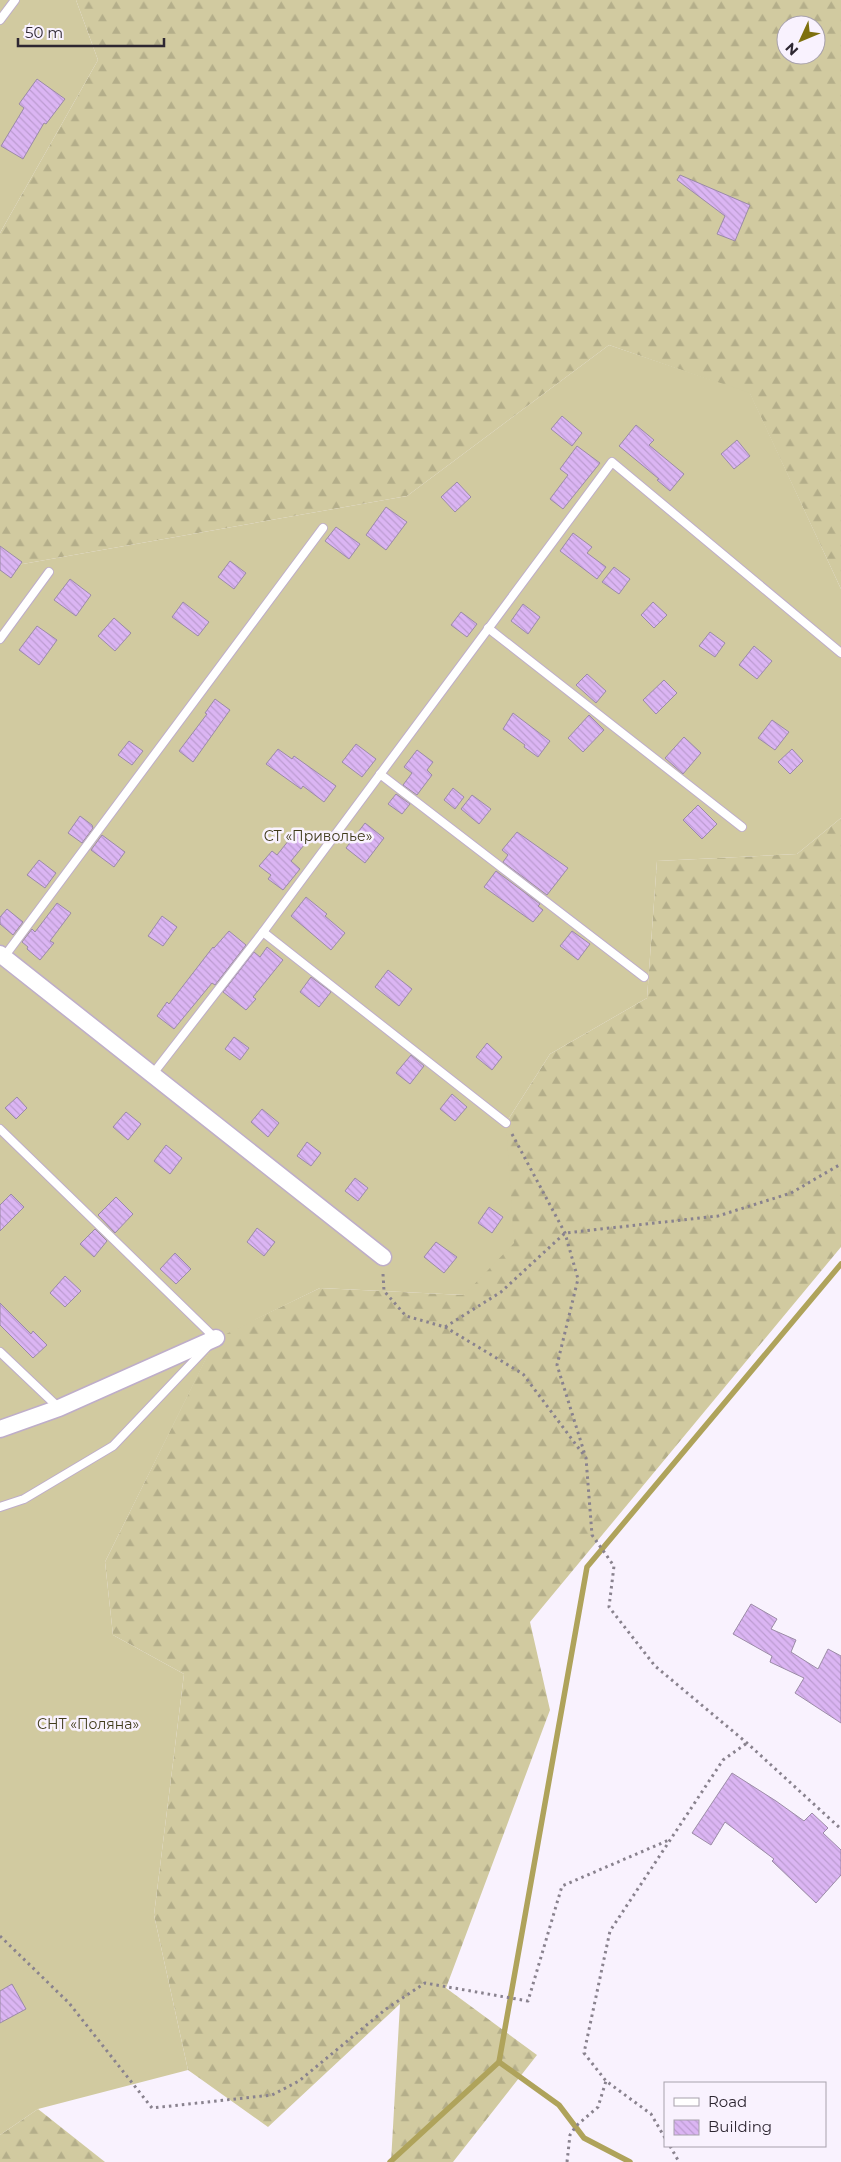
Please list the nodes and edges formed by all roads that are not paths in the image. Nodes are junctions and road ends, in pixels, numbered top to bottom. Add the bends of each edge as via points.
1 (15, 0) edge
2 (0, 20) edge
3 (323, 528) dead end
4 (49, 572) dead end
5 (488, 628) junction
6 (0, 639) edge
7 (841, 653) edge
8 (380, 774) junction
9 (742, 827) dead end
10 (263, 932) junction
11 (2, 955) edge
12 (644, 977) dead end
13 (152, 1075) junction
14 (506, 1123) road end
15 (0, 1128) edge
16 (383, 1257) road end
17 (216, 1338) junction
18 (0, 1352) edge
19 (59, 1408) junction
20 (0, 1429) edge
21 (0, 1507) edge

1 - 2 lane
3 - 11 lane
4 - 6 lane
5 - 7 lane via 612,462
5 - 8 lane
5 - 9 lane
8 - 10 lane
8 - 12 lane
10 - 13 lane
10 - 14 lane
11 - 13 street
13 - 16 street
15 - 17 lane
17 - 19 street
17 - 21 lane via 113,1446 24,1499
18 - 19 lane
19 - 20 street

